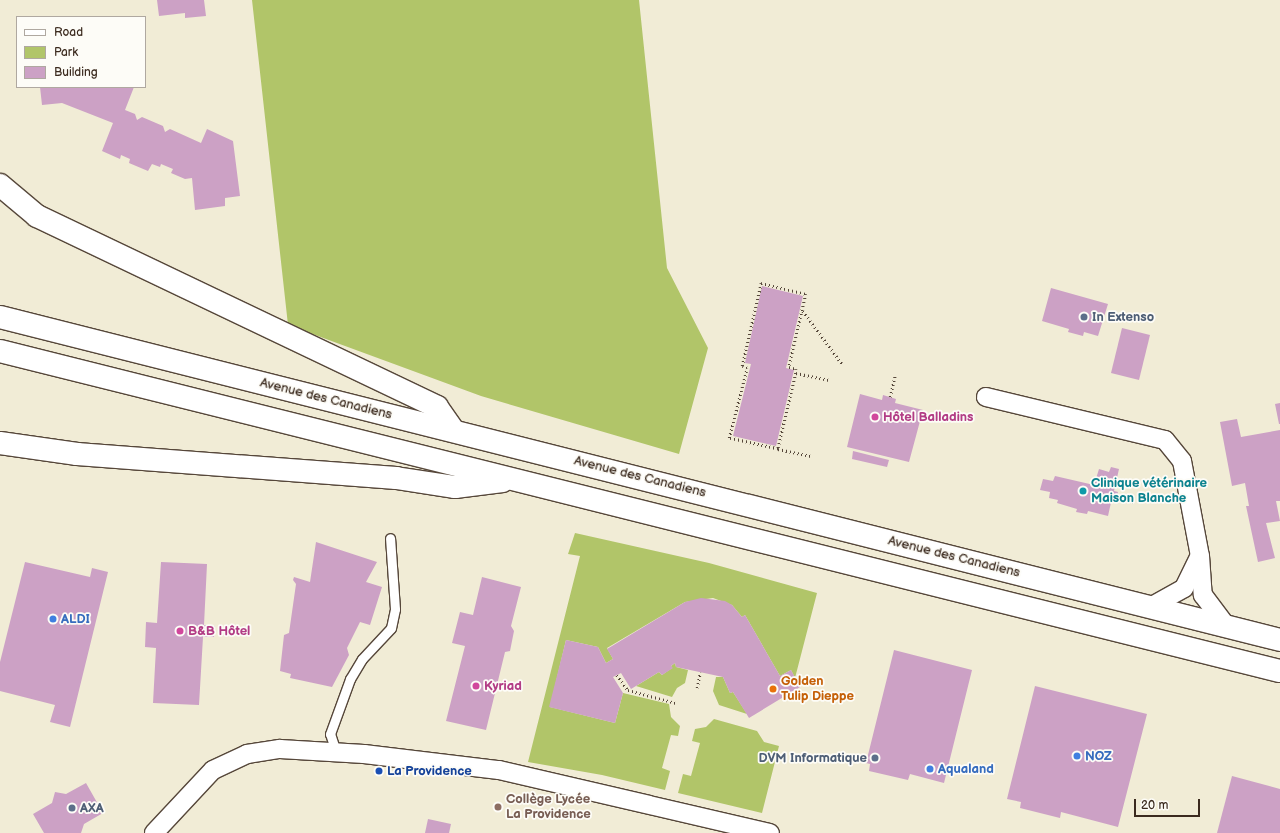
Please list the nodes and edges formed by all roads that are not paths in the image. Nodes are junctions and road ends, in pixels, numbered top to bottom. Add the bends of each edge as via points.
1 (0, 184) edge
2 (0, 318) edge
3 (8, 353) edge
4 (986, 397) dead end
5 (454, 430) junction
6 (0, 443) edge
7 (512, 480) junction
8 (390, 538) dead end
9 (1200, 556) junction
10 (1150, 608) junction
11 (1226, 626) junction
12 (1280, 640) edge
13 (1280, 671) edge
14 (336, 752) junction
15 (154, 833) edge
16 (770, 833) edge

1 - 5 main road via 37,216 437,407
2 - 5 main road, Avenue des Canadiens
3 - 7 main road
4 - 9 street via 1165,440 1182,461
5 - 10 main road, Avenue des Canadiens
6 - 7 main road via 77,454 396,478 455,487
7 - 13 main road
8 - 14 lane via 395,609 391,628 362,660 350,679 330,734
9 - 10 street via 1184,588
9 - 11 street via 1203,595
10 - 11 main road, Avenue des Canadiens
11 - 12 main road, Avenue des Canadiens
14 - 15 street via 280,749 247,754 213,770
14 - 16 street via 499,770

